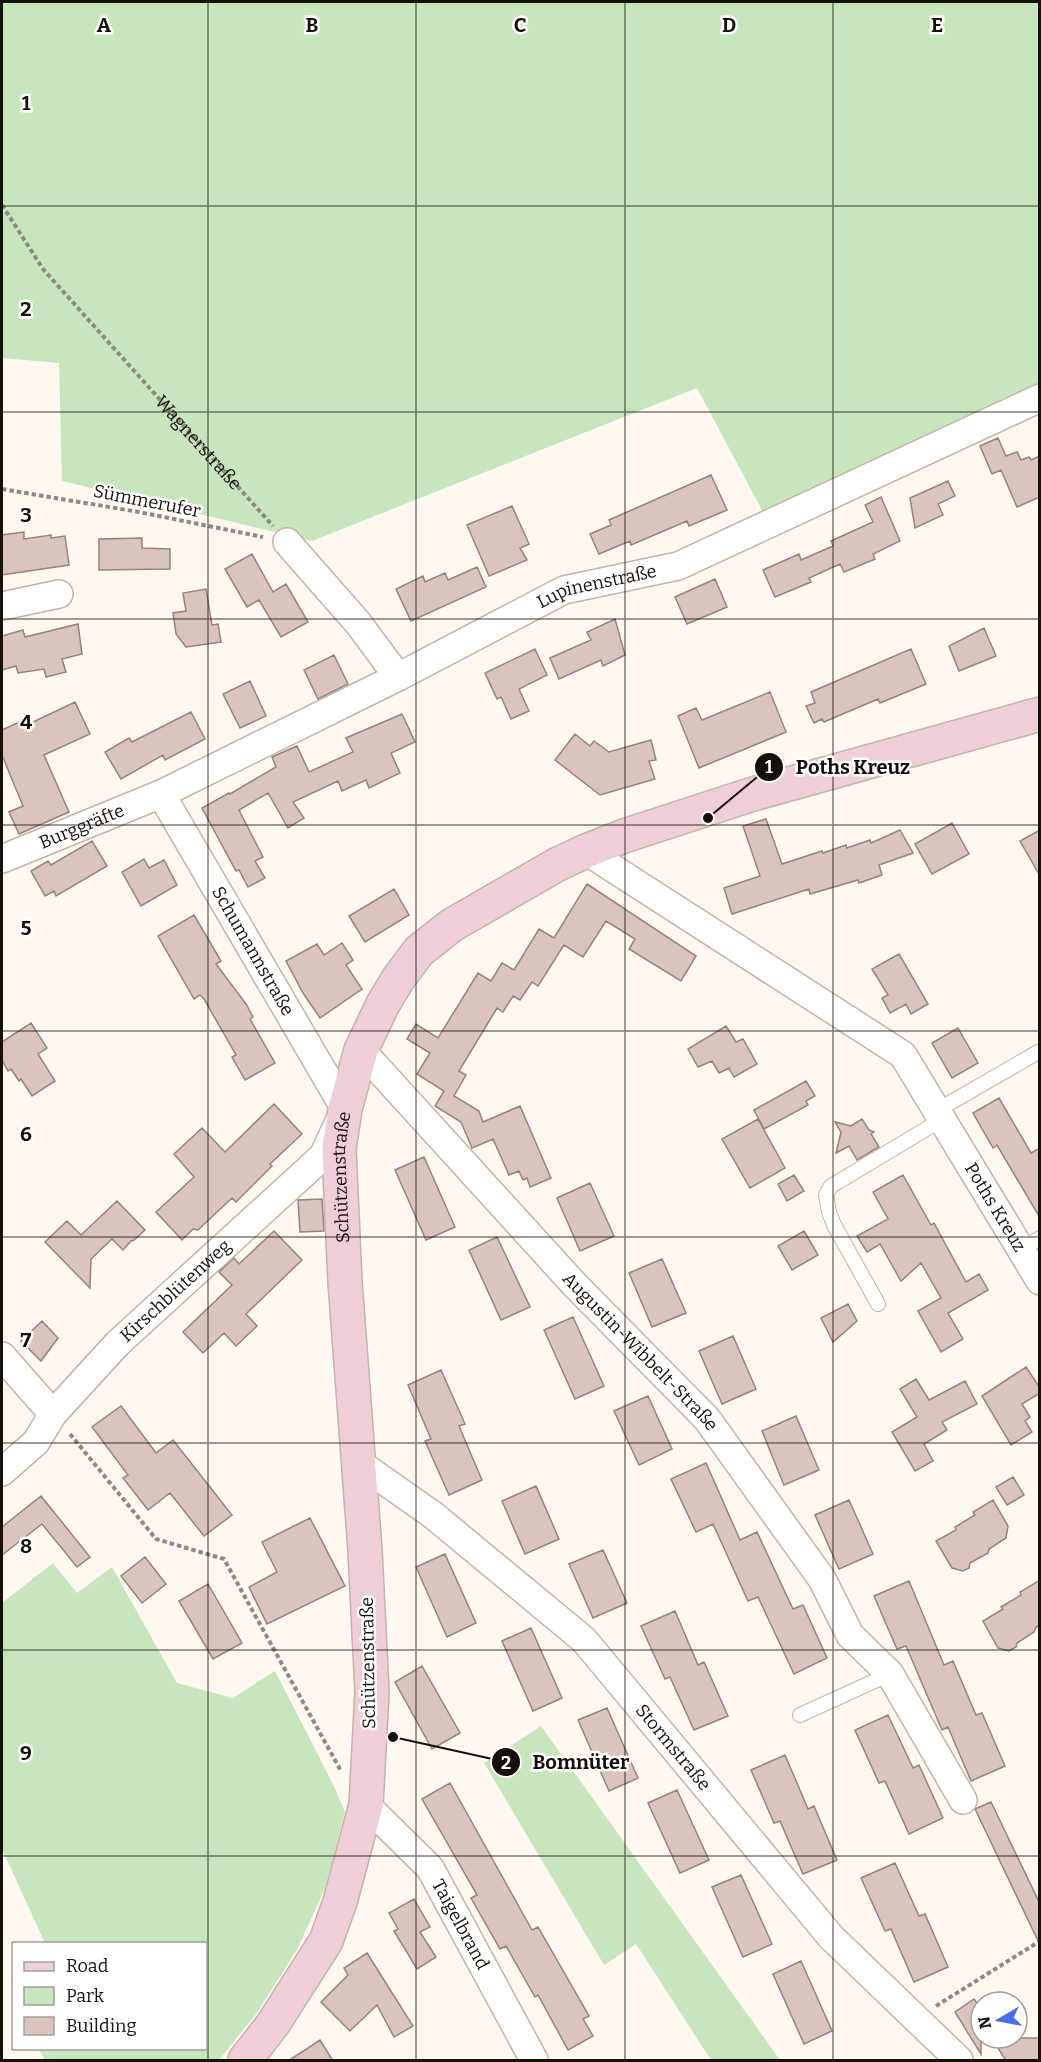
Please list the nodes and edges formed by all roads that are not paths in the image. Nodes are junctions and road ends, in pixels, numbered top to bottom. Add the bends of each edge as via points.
1 (1040, 398) edge
2 (287, 542) road end
3 (59, 594) dead end
4 (2, 606) edge
5 (398, 677) junction
6 (1040, 714) edge
7 (161, 794) junction
8 (586, 851) junction
9 (2, 859) edge
10 (360, 1050) junction
11 (1040, 1051) edge
12 (345, 1109) junction
13 (938, 1115) junction
14 (1030, 1244) edge
15 (1040, 1281) edge
16 (878, 1304) dead end
17 (2, 1356) edge
18 (53, 1414) junction
19 (359, 1463) junction
20 (2, 1472) edge
21 (890, 1674) junction
22 (800, 1715) dead end
23 (963, 1800) dead end
24 (366, 1805) junction
25 (245, 2061) edge
26 (534, 2061) edge
27 (959, 2061) edge

1 - 5 street, Lupinenstraße via 678,566 564,590
2 - 5 street via 358,623
3 - 4 street
5 - 7 street, Lupinenstraße
6 - 8 street, Schützenstraße via 753,794
7 - 9 street, Burggräfte
7 - 12 street, Schumannstraße
8 - 10 street, Schützenstraße via 452,925 419,951 388,996
8 - 13 street, Poths Kreuz via 903,1055
10 - 12 street, Schützenstraße
10 - 21 street, Augustin-Wibbelt-Straße via 574,1284 706,1419 822,1579 850,1635
11 - 13 lane
12 - 18 street, Kirschblütenweg via 323,1156 118,1343
12 - 19 street, Schützenstraße via 339,1149
13 - 14 street, Poths Kreuz
13 - 16 lane via 831,1186 826,1195 834,1226
14 - 15 street, Poths Kreuz
17 - 18 street
18 - 20 street, Kirschblütenweg via 36,1442
19 - 24 street, Schützenstraße via 372,1692
19 - 27 street, Stormstraße via 433,1515 584,1640 831,1937
21 - 22 lane
21 - 23 street, Augustin-Wibbelt-Straße
24 - 25 street, Schützenstraße via 326,1941
24 - 26 street, Taigelbrand via 430,1868

